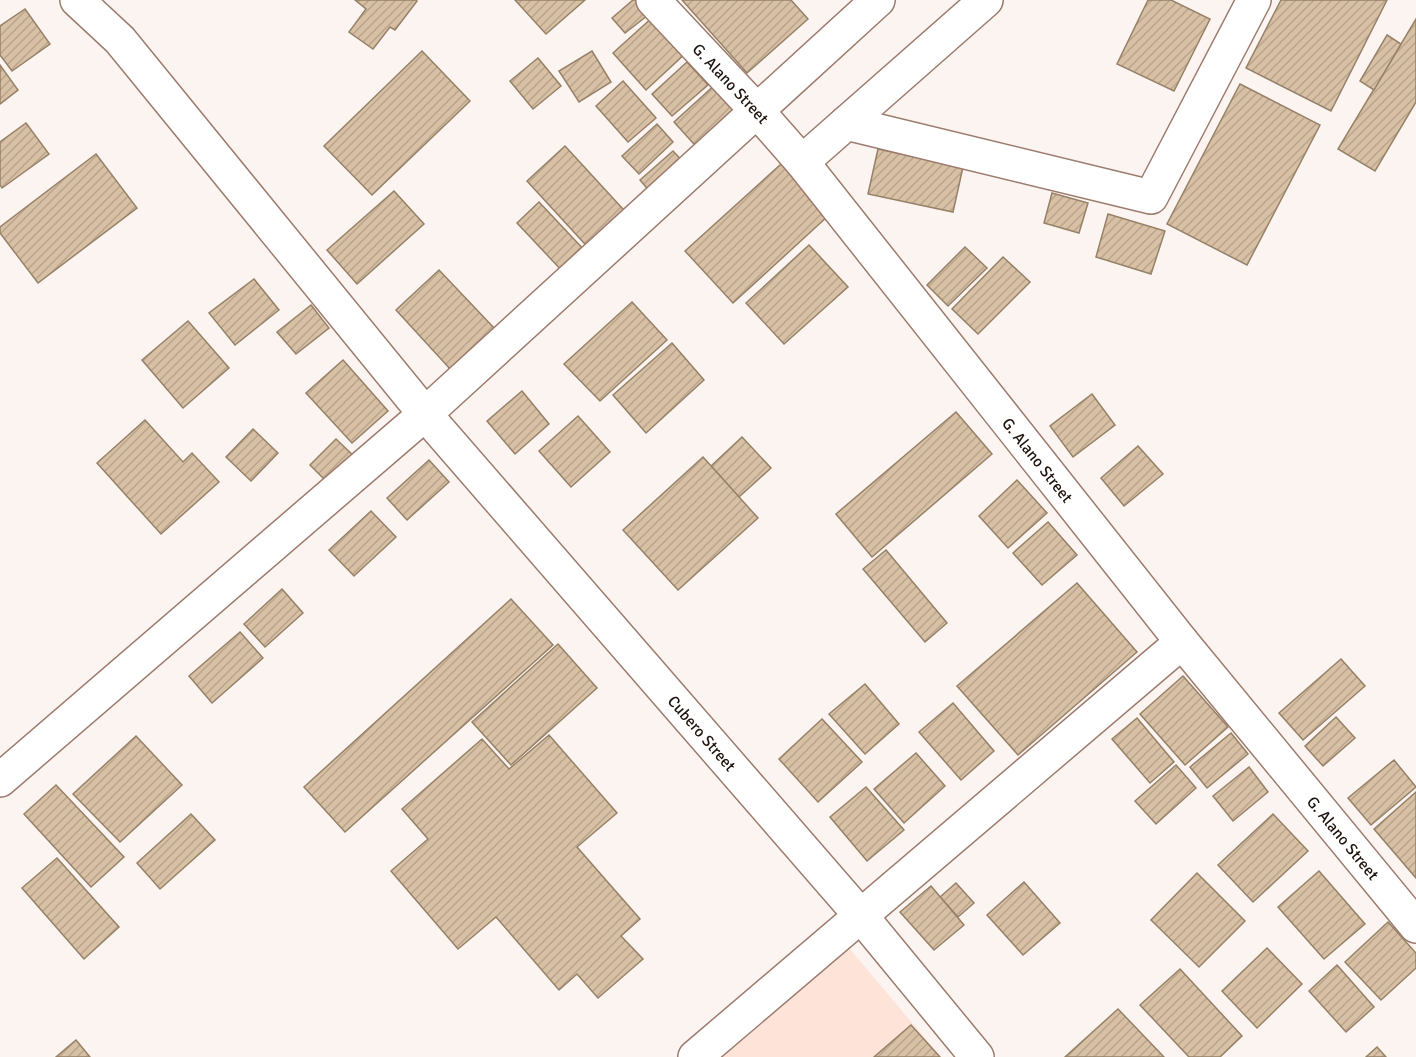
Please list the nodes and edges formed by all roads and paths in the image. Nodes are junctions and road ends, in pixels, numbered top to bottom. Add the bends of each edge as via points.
1 (77, 0) edge
2 (653, 0) edge
3 (878, 0) edge
4 (986, 0) edge
5 (1254, 0) edge
6 (758, 112) junction
7 (846, 123) junction
8 (802, 162) junction
9 (425, 414) junction
10 (1182, 642) junction
11 (0, 780) edge
12 (861, 916) junction
13 (1416, 926) edge
14 (710, 1052) edge
15 (977, 1057) edge

1 - 9 street, Cubero Street via 120,40
2 - 6 street, G. Alano Street
3 - 6 street
4 - 7 street
5 - 7 street via 1151,197
6 - 8 street, G. Alano Street
6 - 9 street
7 - 8 street
8 - 10 street, G. Alano Street
9 - 11 street
9 - 12 street, Cubero Street
10 - 12 street
10 - 13 street, G. Alano Street
12 - 14 street
12 - 15 street, Cubero Street

